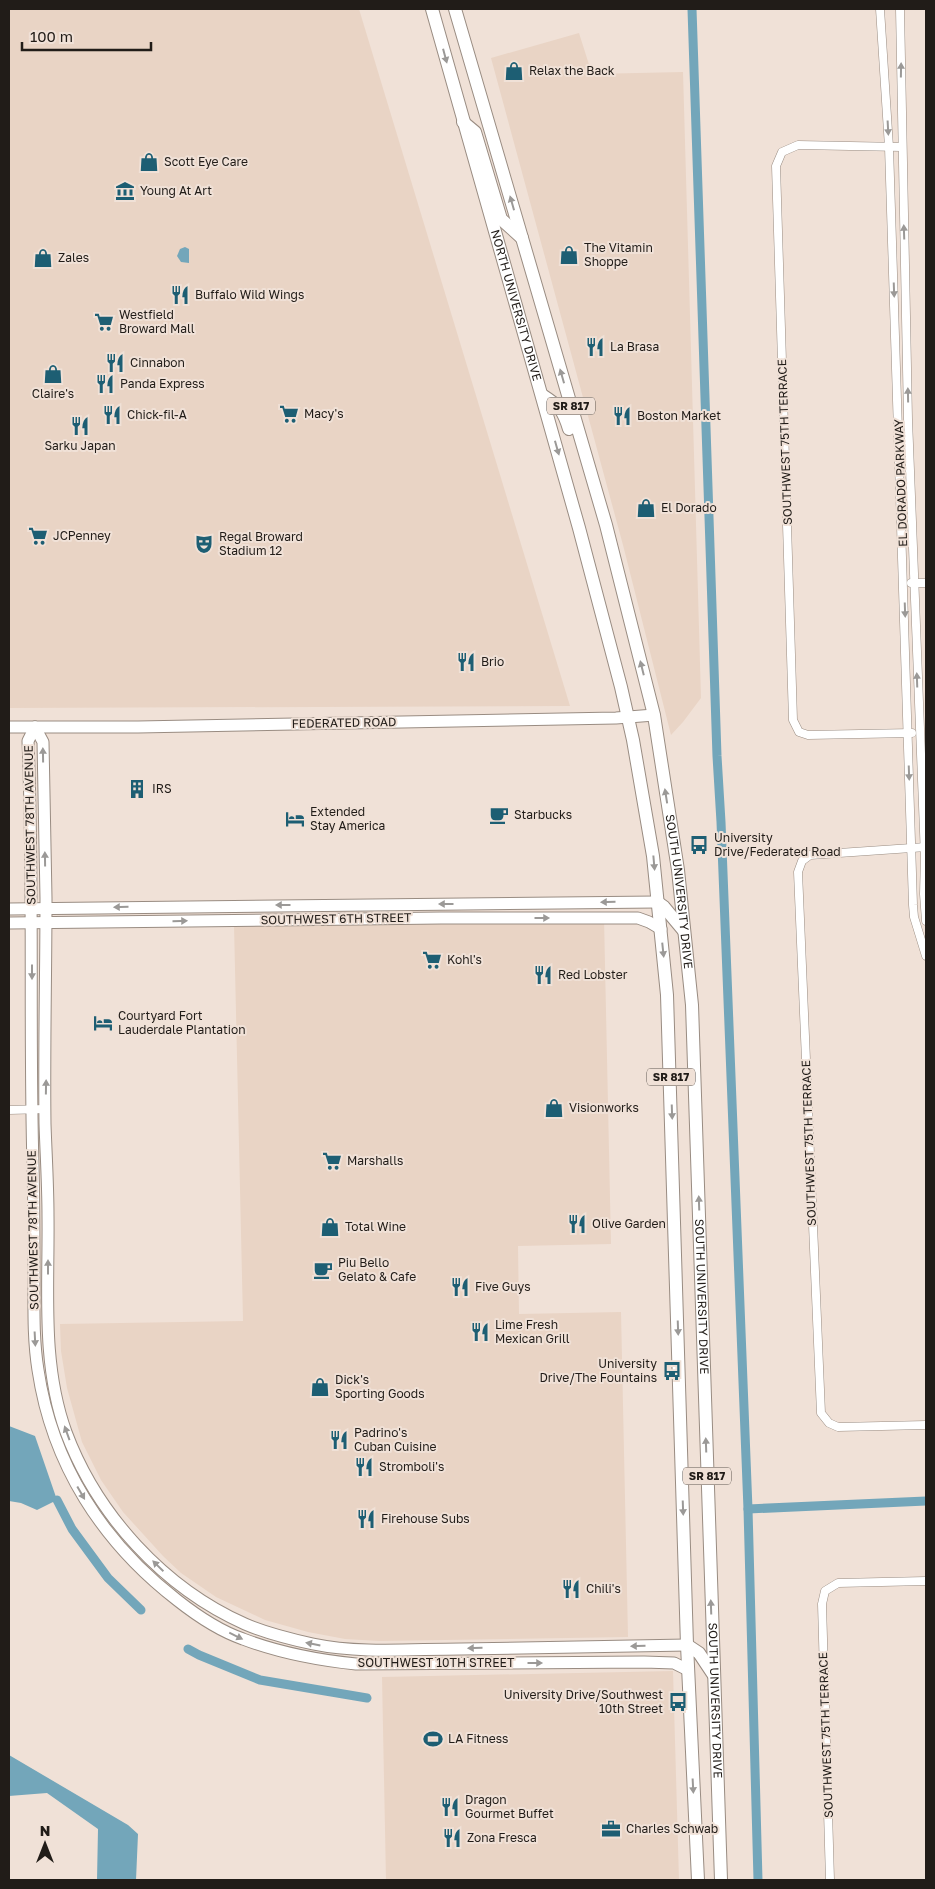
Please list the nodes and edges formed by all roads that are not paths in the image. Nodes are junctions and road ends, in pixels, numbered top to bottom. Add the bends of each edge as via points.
1 (432, 9) edge
2 (455, 9) edge
3 (880, 9) edge
4 (900, 9) edge
5 (463, 122) junction
6 (889, 147) junction
7 (902, 147) junction
8 (522, 238) junction
9 (542, 395) junction
10 (620, 582) junction
11 (904, 583) junction
12 (914, 583) junction
13 (926, 583) edge
14 (654, 715) junction
15 (628, 717) junction
16 (9, 727) edge
17 (35, 727) junction
18 (908, 733) junction
19 (919, 733) junction
20 (925, 847) edge
21 (912, 848) junction
22 (657, 902) junction
23 (9, 908) edge
24 (32, 908) junction
25 (46, 908) junction
26 (926, 920) edge
27 (9, 923) edge
28 (32, 923) junction
29 (46, 923) junction
30 (661, 930) junction
31 (685, 931) junction
32 (926, 956) edge
33 (32, 1109) junction
34 (46, 1109) junction
35 (9, 1110) edge
36 (34, 1290) junction
37 (34, 1307) junction
38 (48, 1315) junction
39 (48, 1333) junction
40 (926, 1425) edge
41 (926, 1581) edge
42 (196, 1597) joint
43 (193, 1613) joint
44 (687, 1645) junction
45 (688, 1670) junction
46 (713, 1674) junction
47 (698, 1880) edge
48 (721, 1880) edge
49 (830, 1880) edge

1 -> 5 main road, NORTH UNIVERSITY DRIVE / SR 817
8 -> 2 main road, NORTH UNIVERSITY DRIVE / SR 817
3 -> 6 street, EL DORADO PARKWAY
7 -> 4 street, EL DORADO PARKWAY
5 - 8 main road via 476,132 502,219
5 - 9 main road, NORTH UNIVERSITY DRIVE / SR 817
6 - 7 street
6 -> 11 street, EL DORADO PARKWAY
6 - 18 street, SOUTHWEST 75TH TERRACE via 798,145 782,152 776,176 794,720 799,732 817,736
12 -> 7 street, EL DORADO PARKWAY
10 -> 8 main road, NORTH UNIVERSITY DRIVE / SR 817
9 - 10 main road via 565,415 609,569
9 -> 15 main road, NORTH UNIVERSITY DRIVE / SR 817
14 -> 10 main road, NORTH UNIVERSITY DRIVE / SR 817
11 - 12 street
11 -> 18 street, EL DORADO PARKWAY
12 - 13 street
19 -> 12 street, EL DORADO PARKWAY
14 - 15 street, FEDERATED ROAD
31 -> 14 main road, SOUTH UNIVERSITY DRIVE / SR 817
15 - 17 street, FEDERATED ROAD
15 -> 22 main road, SOUTH UNIVERSITY DRIVE / SR 817 via 649,825
16 - 17 street, FEDERATED ROAD
17 - 24 street, SOUTHWEST 78TH AVENUE via 28,741
25 -> 17 street, SOUTHWEST 78TH AVENUE via 42,742
18 - 19 street
18 -> 21 street, EL DORADO PARKWAY
19 - 20 street, EL DORADO PARKWAY
20 - 21 street
20 - 26 street, EL DORADO PARKWAY
21 - 32 street, EL DORADO PARKWAY via 914,916
21 - 40 street, SOUTHWEST 75TH TERRACE via 810,855 802,861 798,872 821,1413 829,1424 838,1427
22 -> 25 street, SOUTHWEST 6TH STREET
22 - 30 main road, SOUTH UNIVERSITY DRIVE / SR 817
22 - 31 main road
23 - 24 street, SOUTHWEST 6TH STREET
24 - 25 street, SOUTHWEST 6TH STREET
24 - 28 street, SOUTHWEST 78TH AVENUE
25 - 29 street, SOUTHWEST 78TH AVENUE
27 - 28 street, SOUTHWEST 6TH STREET
28 - 29 street, SOUTHWEST 6TH STREET
28 -> 33 street, SOUTHWEST 78TH AVENUE
29 -> 30 street, SOUTHWEST 6TH STREET via 638,918
34 -> 29 street, SOUTHWEST 78TH AVENUE
30 -> 44 main road, SOUTH UNIVERSITY DRIVE / SR 817 via 671,1079
46 -> 31 main road, SOUTH UNIVERSITY DRIVE / SR 817 via 693,1030
33 - 34 street
33 - 35 street
33 - 36 street, SOUTHWEST 78TH AVENUE
38 -> 34 street, SOUTHWEST 78TH AVENUE
36 - 37 street, SOUTHWEST 78TH AVENUE
36 - 38 street
37 - 39 street
37 -> 43 street, SOUTHWEST 78TH AVENUE via 34,1342 46,1409 79,1490 119,1547 152,1580
38 - 39 street, SOUTHWEST 78TH AVENUE
42 -> 39 street, SOUTHWEST 78TH AVENUE via 161,1570 130,1538 92,1483 65,1429 52,1374
41 - 49 street, SOUTHWEST 75TH TERRACE via 838,1583 825,1591 822,1604
44 -> 42 street, SOUTHWEST 10TH STREET via 357,1649 317,1645 246,1625
43 -> 45 street, SOUTHWEST 10TH STREET via 241,1639 315,1660 372,1664 653,1662 674,1663
44 - 45 main road, SOUTH UNIVERSITY DRIVE / SR 817
44 - 46 main road via 699,1653
45 -> 47 main road, SOUTH UNIVERSITY DRIVE / SR 817
46 - 48 main road, SOUTH UNIVERSITY DRIVE / SR 817

